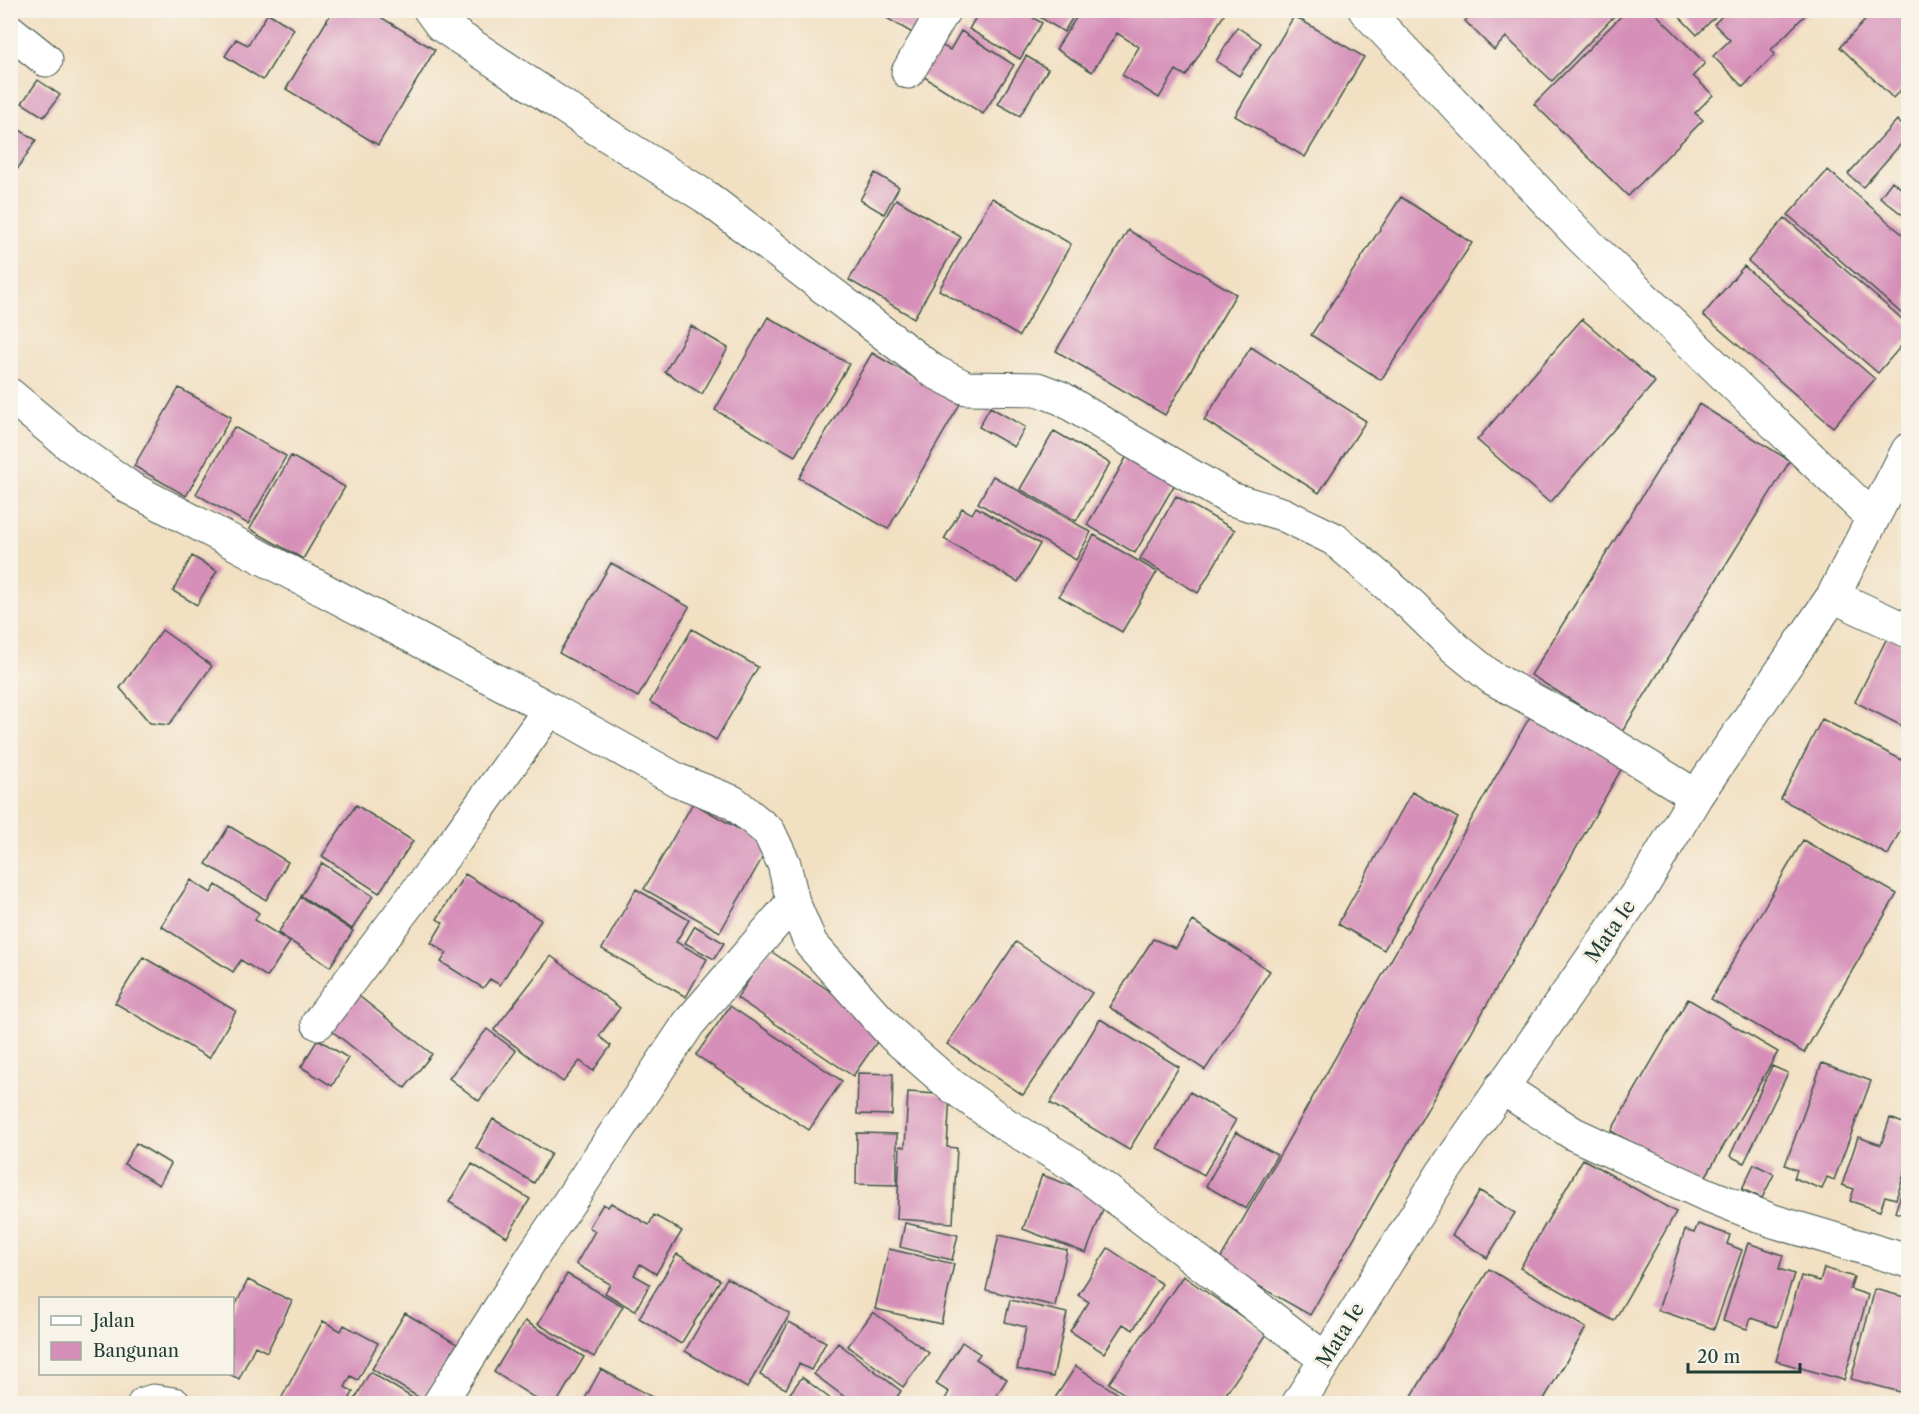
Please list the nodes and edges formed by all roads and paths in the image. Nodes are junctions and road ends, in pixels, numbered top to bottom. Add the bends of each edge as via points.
1 (430, 10) edge
2 (944, 10) edge
3 (1365, 10) edge
4 (10, 31) edge
5 (46, 60) dead end
6 (908, 72) dead end
7 (10, 395) edge
8 (1908, 450) edge
9 (1873, 518) junction
10 (1833, 596) junction
11 (1908, 631) edge
12 (550, 709) junction
13 (1696, 796) junction
14 (793, 902) junction
15 (318, 1023) dead end
16 (1501, 1087) junction
17 (1908, 1261) edge
18 (1325, 1359) junction
19 (144, 1404) edge
20 (174, 1404) edge
21 (439, 1404) edge
22 (1298, 1404) edge

1 - 13 street via 441,25 706,197 933,371 966,388 1036,389 1061,398 1232,499 1282,514 1334,539 1492,678 1597,735
2 - 6 street
3 - 9 street via 1583,238
4 - 5 street
7 - 12 street via 130,488
8 - 9 street, Mata Ie
9 - 10 street, Mata Ie
10 - 11 street
10 - 13 street, Mata Ie
12 - 14 street via 677,780 733,802 770,832 784,864
12 - 15 street
13 - 16 street, Mata Ie via 1643,885
14 - 18 street via 811,945 893,1035 948,1083 1005,1124 1072,1164
14 - 21 street via 689,1023
16 - 17 street via 1574,1134 1705,1194 1773,1221
16 - 18 street, Mata Ie
18 - 22 street, Mata Ie
19 - 20 street

